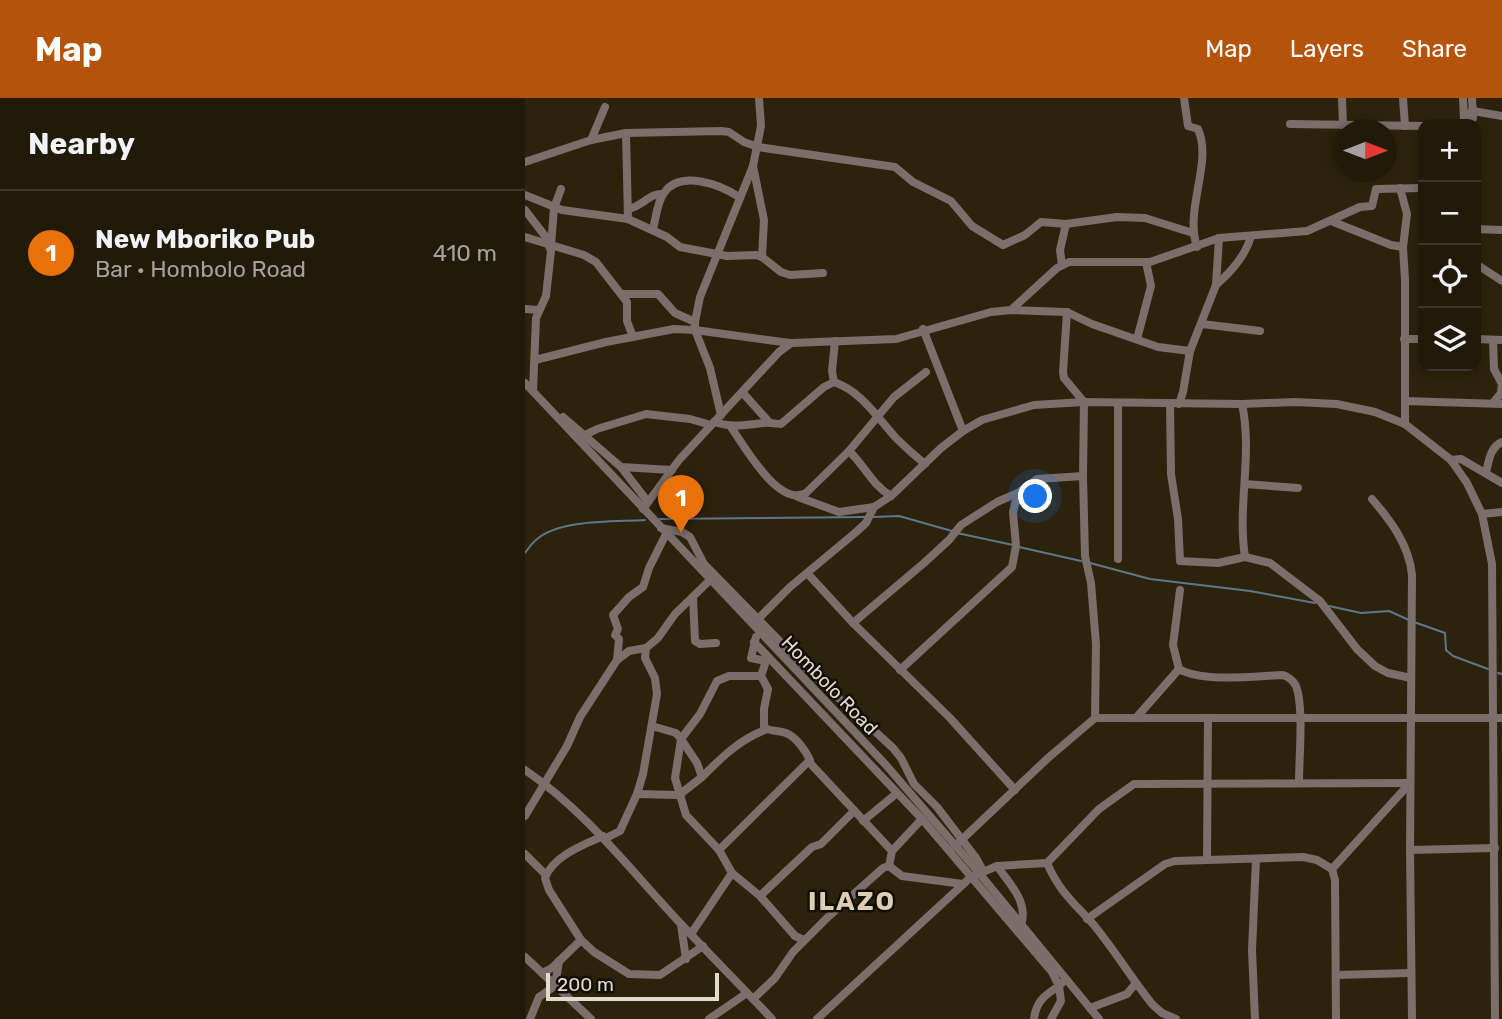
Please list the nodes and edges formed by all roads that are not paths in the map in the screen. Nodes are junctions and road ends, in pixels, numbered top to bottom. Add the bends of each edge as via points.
1 (759, 98) edge
2 (1184, 98) edge
3 (1342, 98) edge
4 (1403, 98) edge
5 (1464, 98) edge
6 (1472, 98) edge
7 (605, 107) dead end
8 (1473, 111) junction
9 (1502, 116) edge
10 (1343, 119) edge
11 (1466, 119) edge
12 (1468, 119) edge
13 (1290, 124) dead end
14 (1334, 125) edge
15 (1397, 126) edge
16 (1405, 126) junction
17 (1418, 127) edge
18 (626, 133) junction
19 (591, 140) junction
20 (758, 147) junction
21 (525, 162) edge
22 (753, 166) junction
23 (1400, 188) junction
24 (1418, 188) edge
25 (561, 189) dead end
26 (663, 194) junction
27 (525, 195) edge
28 (739, 197) junction
29 (554, 208) junction
30 (628, 209) junction
31 (525, 211) edge
32 (628, 219) junction
33 (1331, 221) junction
34 (1066, 224) junction
35 (653, 229) junction
36 (1481, 229) edge
37 (1502, 230) edge
38 (1193, 233) junction
39 (1251, 236) junction
40 (525, 237) edge
41 (1219, 238) junction
42 (551, 246) junction
43 (1198, 247) junction
44 (1402, 247) junction
45 (718, 254) junction
46 (762, 257) junction
47 (1146, 262) junction
48 (1062, 265) junction
49 (1481, 267) edge
50 (823, 273) dead end
51 (1502, 281) edge
52 (1216, 285) junction
53 (621, 294) junction
54 (525, 309) edge
55 (539, 310) junction
56 (1011, 310) junction
57 (1067, 312) junction
58 (1202, 324) junction
59 (695, 326) junction
60 (923, 329) junction
61 (1260, 331) dead end
62 (633, 337) junction
63 (1137, 338) junction
64 (1404, 339) junction
65 (1418, 339) edge
66 (1497, 340) edge
67 (835, 341) junction
68 (790, 343) junction
69 (1190, 351) junction
70 (535, 360) junction
71 (926, 372) dead end
72 (834, 382) junction
73 (525, 383) edge
74 (1502, 383) edge
75 (533, 391) junction
76 (743, 393) junction
77 (1405, 401) junction
78 (1084, 402) junction
79 (1118, 403) junction
80 (1498, 403) edge
81 (1175, 404) junction
82 (1242, 404) junction
83 (551, 410) junction
84 (721, 415) junction
85 (878, 418) junction
86 (769, 422) junction
87 (712, 423) junction
88 (1405, 424) junction
89 (731, 427) junction
90 (963, 431) junction
91 (585, 435) junction
92 (1502, 442) edge
93 (849, 451) junction
94 (1451, 460) junction
95 (925, 464) junction
96 (621, 467) junction
97 (672, 470) junction
98 (1486, 472) junction
99 (1083, 476) junction
100 (1502, 483) edge
101 (1245, 484) junction
102 (1297, 488) dead end
103 (1018, 493) junction
104 (891, 496) junction
105 (798, 497) junction
106 (1372, 499) dead end
107 (997, 502) junction
108 (646, 505) junction
109 (872, 511) junction
110 (1013, 512) junction
111 (1502, 512) edge
112 (1482, 514) junction
113 (663, 531) junction
114 (1245, 557) junction
115 (1118, 559) dead end
116 (809, 574) junction
117 (710, 580) junction
118 (1180, 590) dead end
119 (693, 597) junction
120 (759, 618) junction
121 (853, 623) junction
122 (757, 632) junction
123 (754, 642) junction
124 (716, 643) dead end
125 (646, 649) junction
126 (617, 660) junction
127 (1179, 669) junction
128 (900, 670) junction
129 (761, 676) junction
130 (1411, 678) junction
131 (1498, 680) edge
132 (1411, 717) junction
133 (1095, 718) junction
134 (1136, 718) junction
135 (1208, 718) junction
136 (1498, 718) edge
137 (1299, 719) junction
138 (652, 726) junction
139 (765, 730) junction
140 (681, 739) junction
141 (809, 762) junction
142 (525, 770) edge
143 (702, 776) junction
144 (1498, 781) edge
145 (1207, 782) junction
146 (1299, 782) junction
147 (1411, 783) junction
148 (544, 785) junction
149 (1015, 790) junction
150 (897, 793) junction
151 (637, 794) junction
152 (679, 795) junction
153 (937, 807) junction
154 (854, 811) junction
155 (525, 816) edge
156 (925, 816) junction
157 (863, 821) junction
158 (619, 831) junction
159 (604, 837) junction
160 (959, 842) junction
161 (1497, 846) edge
162 (719, 850) junction
163 (1410, 850) junction
164 (893, 851) junction
165 (525, 854) edge
166 (619, 855) junction
167 (1256, 859) junction
168 (1207, 860) junction
169 (1047, 863) junction
170 (889, 866) junction
171 (997, 866) junction
172 (1332, 869) junction
173 (733, 873) junction
174 (975, 875) junction
175 (546, 876) junction
176 (963, 884) junction
177 (760, 896) junction
178 (1087, 919) junction
179 (681, 925) junction
180 (1021, 925) junction
181 (1499, 929) edge
182 (691, 934) junction
183 (581, 940) junction
184 (804, 940) junction
185 (703, 946) junction
186 (525, 957) edge
187 (685, 959) junction
188 (559, 961) junction
189 (543, 973) junction
190 (1411, 973) junction
191 (1336, 975) junction
192 (1067, 979) junction
193 (1136, 984) junction
194 (555, 986) junction
195 (1059, 986) junction
196 (1127, 994) junction
197 (1145, 995) junction
198 (750, 996) junction
199 (1499, 1004) edge
200 (1090, 1008) junction
201 (529, 1017) edge
202 (591, 1019) edge
203 (709, 1019) edge
204 (772, 1019) edge
205 (817, 1019) edge
206 (1034, 1019) edge
207 (1051, 1019) edge
208 (1099, 1019) edge
209 (1173, 1019) edge
210 (1255, 1019) edge
211 (1336, 1019) edge
212 (1412, 1019) edge
213 (1495, 1019) edge

1 - 20 street
2 - 38 street via 1188,126 1198,130 1202,139
3 - 10 street
4 - 16 street
5 - 11 street
6 - 8 street
7 - 19 street
8 - 9 street
8 - 12 street
13 - 14 street
15 - 16 street
16 - 17 street
18 - 19 street
18 - 20 street via 726,132
18 - 30 street
19 - 21 street
20 - 22 street
20 - 34 street via 893,167 951,201 972,226 1003,245 1041,222
22 - 28 street
22 - 46 street via 764,220
23 - 24 street
23 - 33 street via 1376,189 1372,205
23 - 44 street via 1407,214
25 - 29 street
26 - 28 street via 688,180 727,188
26 - 30 street
26 - 35 street
27 - 29 street
28 - 45 street
29 - 32 street
29 - 42 street
30 - 32 street
31 - 42 street
32 - 35 street
33 - 39 street via 1307,231
33 - 44 street
34 - 38 street via 1118,216 1145,218
34 - 48 street
35 - 45 street via 680,247
36 - 37 street
38 - 43 street
39 - 41 street
39 - 52 street via 1246,250
40 - 42 street
41 - 43 street
41 - 52 street
42 - 53 street via 596,262
42 - 55 street via 549,282
43 - 47 street
44 - 64 street
45 - 46 street
45 - 59 street via 700,297
46 - 50 street via 787,274
47 - 48 street
47 - 63 street via 1151,286
48 - 56 street
49 - 51 street
52 - 58 street
53 - 59 street via 658,294
53 - 62 street via 627,302
54 - 55 street
55 - 70 street
56 - 57 street
56 - 60 street
57 - 63 street
57 - 78 street via 1063,372
58 - 61 street
58 - 69 street
59 - 62 street
59 - 68 street
59 - 84 street
60 - 67 street via 896,339
60 - 90 street
62 - 70 street
63 - 69 street via 1158,347
64 - 65 street
64 - 77 street
66 - 74 street via 1494,369
67 - 68 street
67 - 72 street
68 - 76 street
69 - 81 street via 1186,381
70 - 75 street
71 - 85 street via 894,397
72 - 85 street via 856,392
72 - 86 street via 781,424
73 - 75 street, Hombolo Road
74 - 80 street
75 - 83 street, Hombolo Road
76 - 84 street
76 - 86 street
77 - 80 street
77 - 88 street
78 - 79 street
78 - 90 street via 1028,407 982,420
78 - 99 street
79 - 81 street
79 - 115 street
81 - 82 street
81 - 114 street via 1171,474 1180,561 1218,563
82 - 88 street via 1337,404
82 - 101 street
83 - 91 street
83 - 108 street, Hombolo Road
84 - 87 street
85 - 93 street
85 - 95 street
86 - 89 street
87 - 89 street
87 - 91 street via 647,414
87 - 97 street
88 - 94 street
89 - 105 street via 761,471 783,491
90 - 95 street
91 - 96 street
92 - 98 street via 1490,455
93 - 104 street
93 - 105 street
94 - 98 street via 1461,459
94 - 112 street
95 - 104 street
96 - 97 street
96 - 108 street
97 - 108 street
98 - 100 street
99 - 103 street via 1037,478
99 - 133 street via 1096,644
101 - 102 street
101 - 114 street via 1241,500
103 - 107 street
103 - 110 street
104 - 109 street
105 - 109 street via 839,512
106 - 130 street via 1400,537 1412,568
107 - 110 street
107 - 121 street via 961,525
108 - 113 street, Hombolo Road
109 - 116 street via 866,523
110 - 128 street via 1016,546 1012,567
111 - 112 street
112 - 131 street via 1492,565
113 - 117 street, Hombolo Road
113 - 120 street via 690,537 704,564
113 - 126 street via 643,587 613,615 618,629
114 - 130 street via 1269,563 1320,601 1375,666
116 - 120 street
116 - 121 street
117 - 119 street
117 - 122 street, Hombolo Road
118 - 127 street via 1173,645
119 - 124 street via 695,641
119 - 125 street
120 - 153 street via 893,748 914,784
121 - 128 street
122 - 123 street
122 - 156 street, Hombolo Road via 885,764
123 - 129 street via 751,658 766,661
123 - 150 street
125 - 126 street via 629,651
125 - 138 street via 646,663 657,686
126 - 148 street
127 - 134 street
127 - 137 street via 1216,676 1286,676 1296,685
128 - 149 street
129 - 139 street via 768,689
129 - 140 street via 729,676 717,681 701,714
130 - 132 street
131 - 136 street
132 - 136 street
132 - 137 street
132 - 147 street
133 - 134 street
133 - 149 street
134 - 135 street
135 - 137 street
135 - 145 street
136 - 144 street
137 - 146 street
138 - 140 street
138 - 151 street
139 - 141 street via 791,735
139 - 143 street via 724,755
140 - 143 street
140 - 152 street via 675,778
141 - 154 street
141 - 162 street
142 - 148 street
143 - 152 street
144 - 161 street
145 - 146 street
145 - 168 street
145 - 169 street via 1130,785 1099,809
146 - 147 street
147 - 163 street
147 - 172 street
148 - 155 street
148 - 159 street
149 - 160 street
150 - 156 street
150 - 157 street
151 - 152 street
151 - 158 street
152 - 162 street via 688,819
153 - 156 street
153 - 160 street
154 - 157 street
154 - 177 street
156 - 160 street, Hombolo Road
156 - 164 street
156 - 174 street
157 - 164 street
158 - 159 street
158 - 166 street
159 - 166 street
159 - 175 street via 565,855
160 - 174 street, Hombolo Road
161 - 163 street
161 - 181 street
162 - 173 street
163 - 190 street
164 - 170 street
165 - 175 street
166 - 179 street
167 - 168 street
167 - 172 street via 1303,857
167 - 210 street
168 - 178 street via 1165,864
169 - 171 street
169 - 178 street via 1064,895
170 - 176 street via 902,876
170 - 184 street via 879,870
171 - 174 street
171 - 180 street via 1021,901
172 - 191 street
173 - 177 street
173 - 182 street
174 - 176 street
174 - 180 street, Hombolo Road
174 - 195 street
175 - 183 street via 549,890
176 - 205 street
177 - 184 street via 795,936
178 - 193 street
179 - 182 street
179 - 187 street
180 - 192 street, Hombolo Road
181 - 199 street
182 - 185 street
183 - 187 street via 634,975 660,975
183 - 188 street
184 - 198 street via 775,978
185 - 187 street
185 - 198 street
186 - 189 street
188 - 189 street
188 - 194 street
189 - 194 street
190 - 191 street
190 - 212 street
191 - 211 street
192 - 195 street
192 - 200 street, Hombolo Road
193 - 196 street
193 - 197 street
194 - 201 street via 539,996
194 - 202 street
195 - 206 street via 1040,1000
195 - 207 street via 1061,1001
196 - 197 street
196 - 200 street
197 - 209 street
198 - 203 street
198 - 204 street
199 - 213 street
200 - 208 street, Hombolo Road

